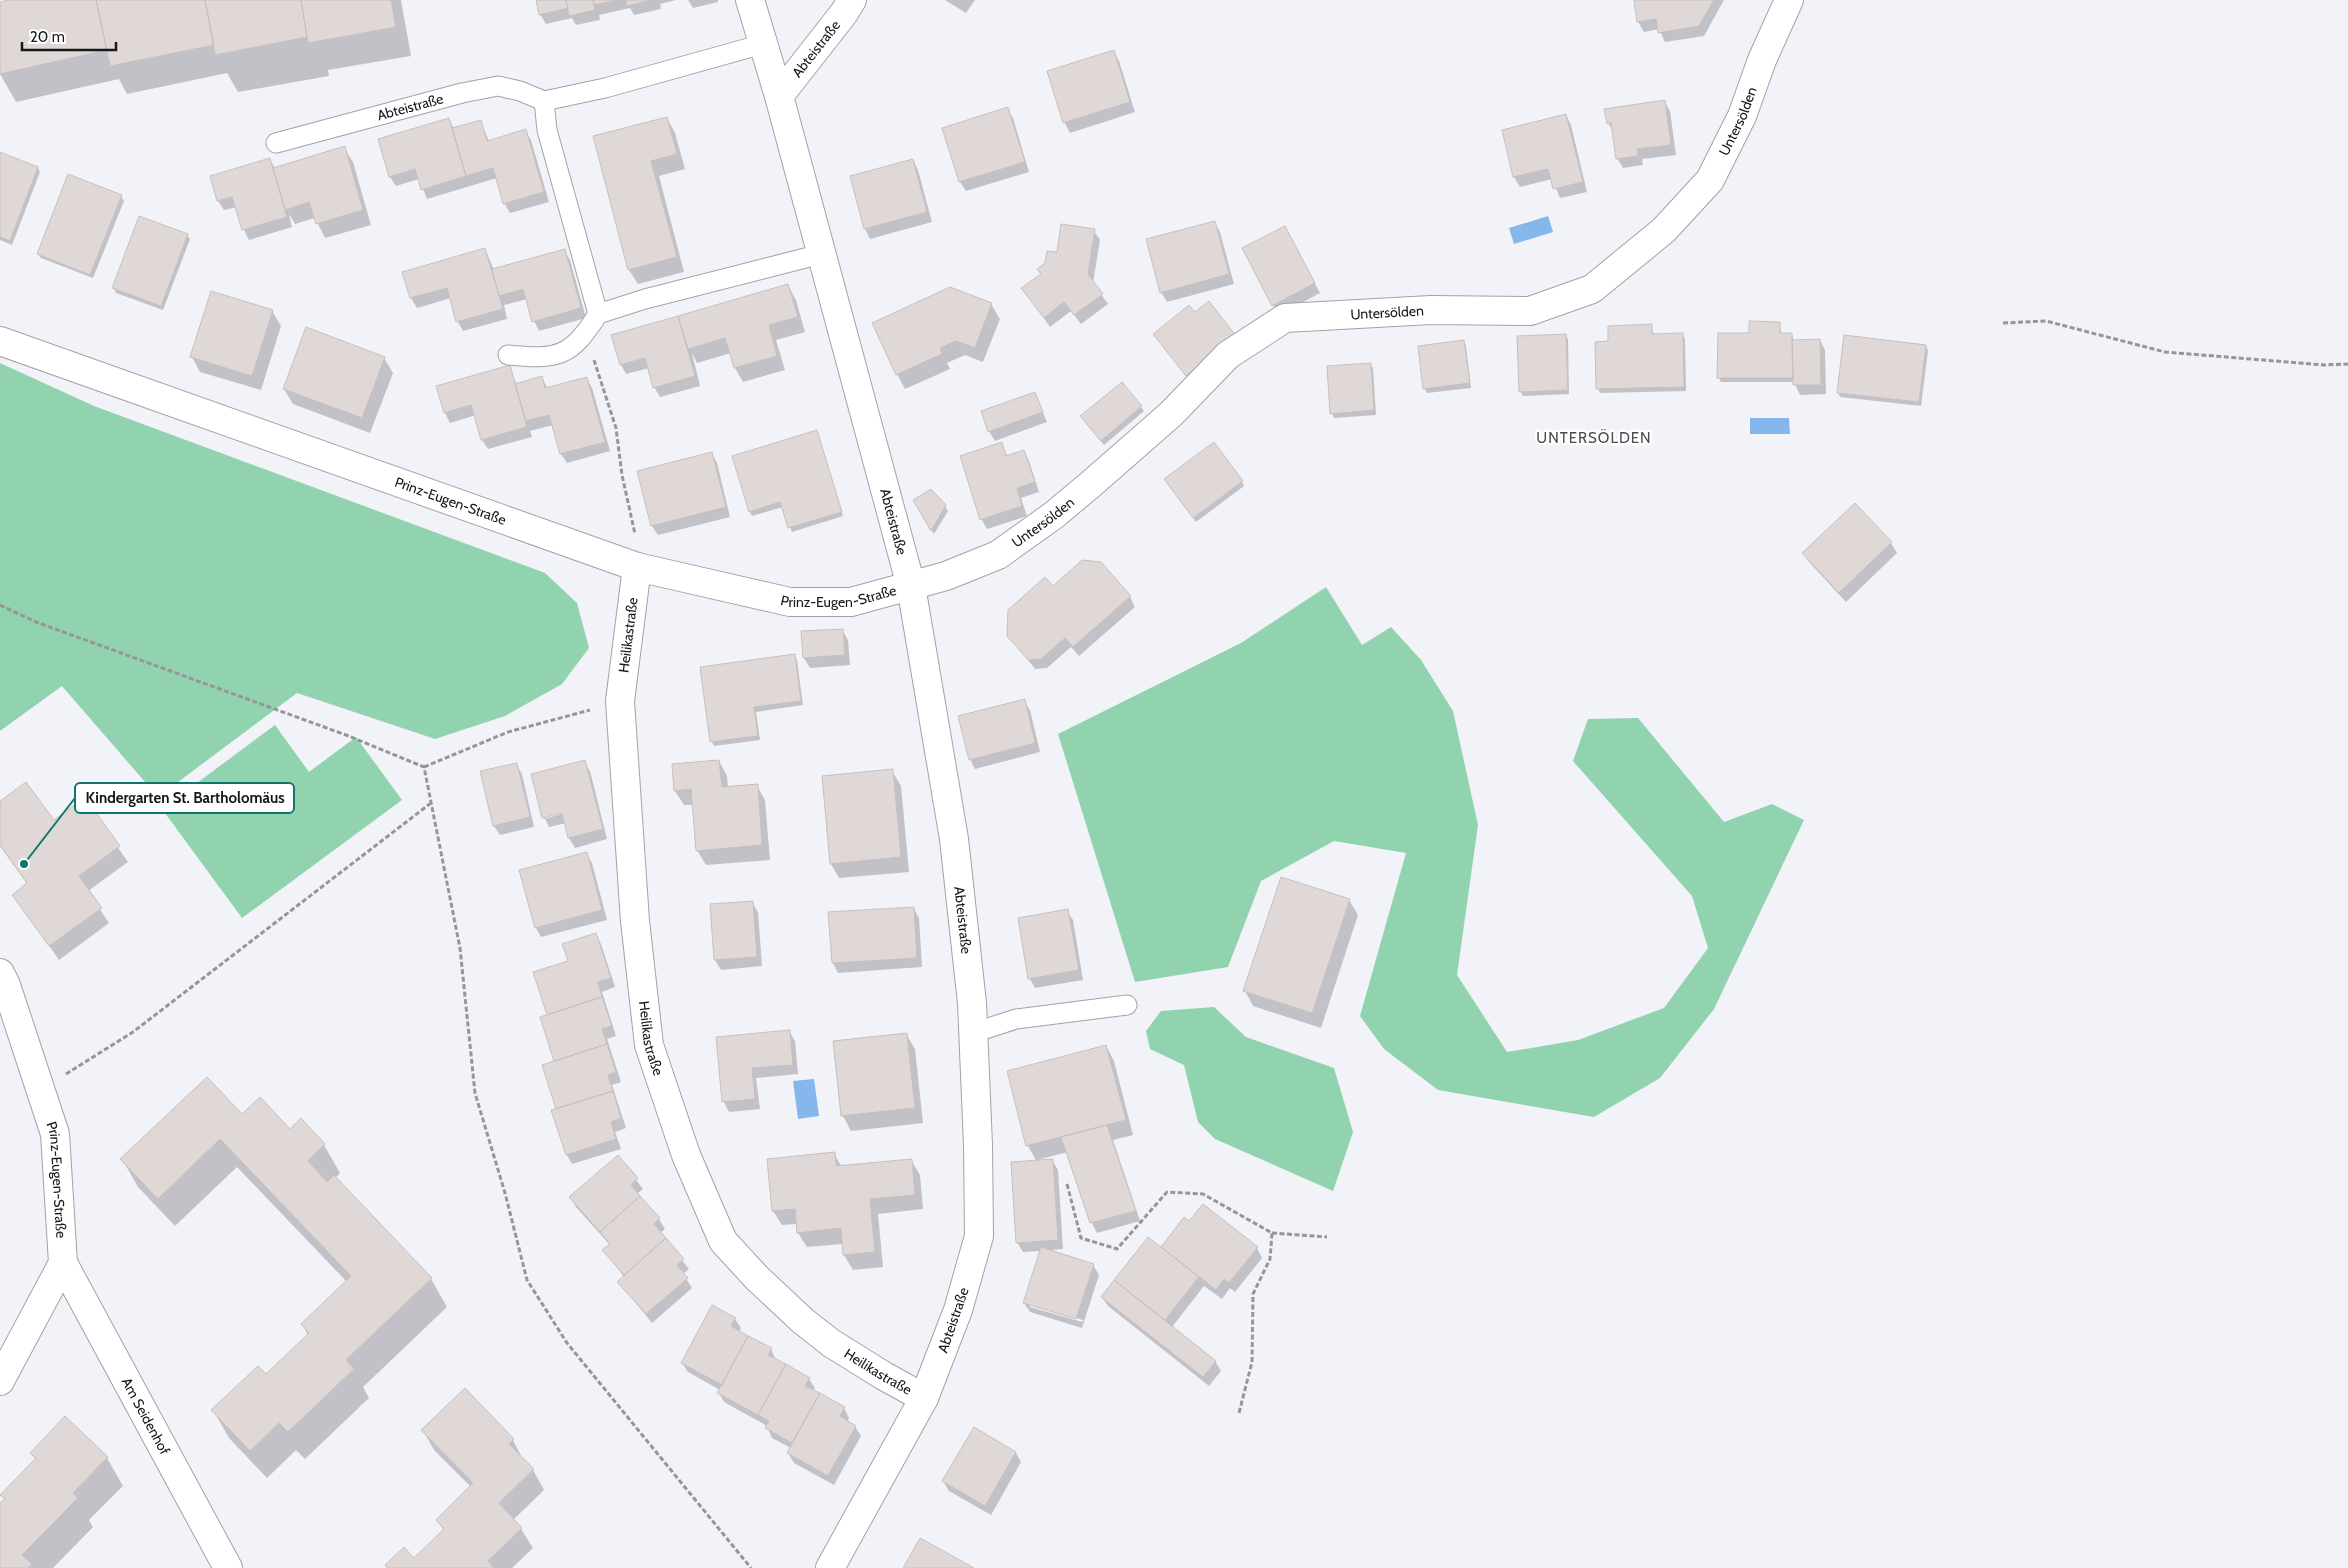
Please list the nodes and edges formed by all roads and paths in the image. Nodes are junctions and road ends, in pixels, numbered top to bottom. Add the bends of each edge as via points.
1 (750, 0) edge
2 (852, 0) edge
3 (1789, 0) edge
4 (763, 44) junction
5 (779, 96) junction
6 (544, 101) junction
7 (276, 143) dead end
8 (821, 254) junction
9 (598, 314) junction
10 (2003, 323) dead end
11 (585, 334) junction
12 (0, 341) edge
13 (508, 355) dead end
14 (2348, 364) edge
15 (633, 524) dead end
16 (637, 568) junction
17 (911, 586) junction
18 (0, 605) edge
19 (620, 701) junction
20 (424, 767) junction
21 (431, 802) junction
22 (0, 973) edge
23 (1127, 1005) dead end
24 (973, 1033) junction
25 (40, 1090) junction
26 (1067, 1184) dead end
27 (1272, 1233) junction
28 (1327, 1237) dead end
29 (63, 1263) junction
30 (0, 1381) edge
31 (924, 1398) junction
32 (1239, 1413) dead end
33 (228, 1568) edge
34 (751, 1568) edge
35 (830, 1568) edge

1 - 4 street, Abteistraße
2 - 5 street, Abteistraße
3 - 17 street, Untersölden via 1742,116 1710,180 1664,230 1592,289 1530,311 1431,310 1285,318 1228,355 1170,414 1054,515 998,554 946,576
4 - 5 street, Abteistraße
4 - 6 lane via 605,88
5 - 8 street, Abteistraße
6 - 7 lane, Abteistraße via 498,86
6 - 9 lane via 547,130
8 - 9 lane
8 - 17 street, Abteistraße
9 - 11 lane
10 - 14 path via 2046,321 2165,352
11 - 13 lane via 567,352 529,357
11 - 15 path via 616,428
12 - 16 street, Prinz-Eugen-Straße
16 - 17 street, Prinz-Eugen-Straße via 790,602 851,602
16 - 19 street, Heilikastraße
17 - 24 street, Abteistraße via 954,839
18 - 20 path via 36,622 346,734
19 - 20 path via 508,732
19 - 31 street, Heilikastraße via 635,921 648,1046 686,1155 723,1241 803,1321 839,1347
20 - 21 path
21 - 25 path via 133,1032
21 - 34 path via 460,948 475,1093 527,1280 568,1343
22 - 25 street, Prinz-Eugen-Straße
23 - 24 lane via 1016,1019
24 - 31 street, Abteistraße via 979,1236 958,1310
25 - 29 street, Prinz-Eugen-Straße via 54,1134
26 - 27 path via 1081,1238 1117,1249 1168,1192 1203,1194
27 - 28 path
27 - 32 path via 1270,1259 1253,1294 1252,1362
29 - 30 street
29 - 33 street, Am Seidenhof
31 - 35 street, Abteistraße

